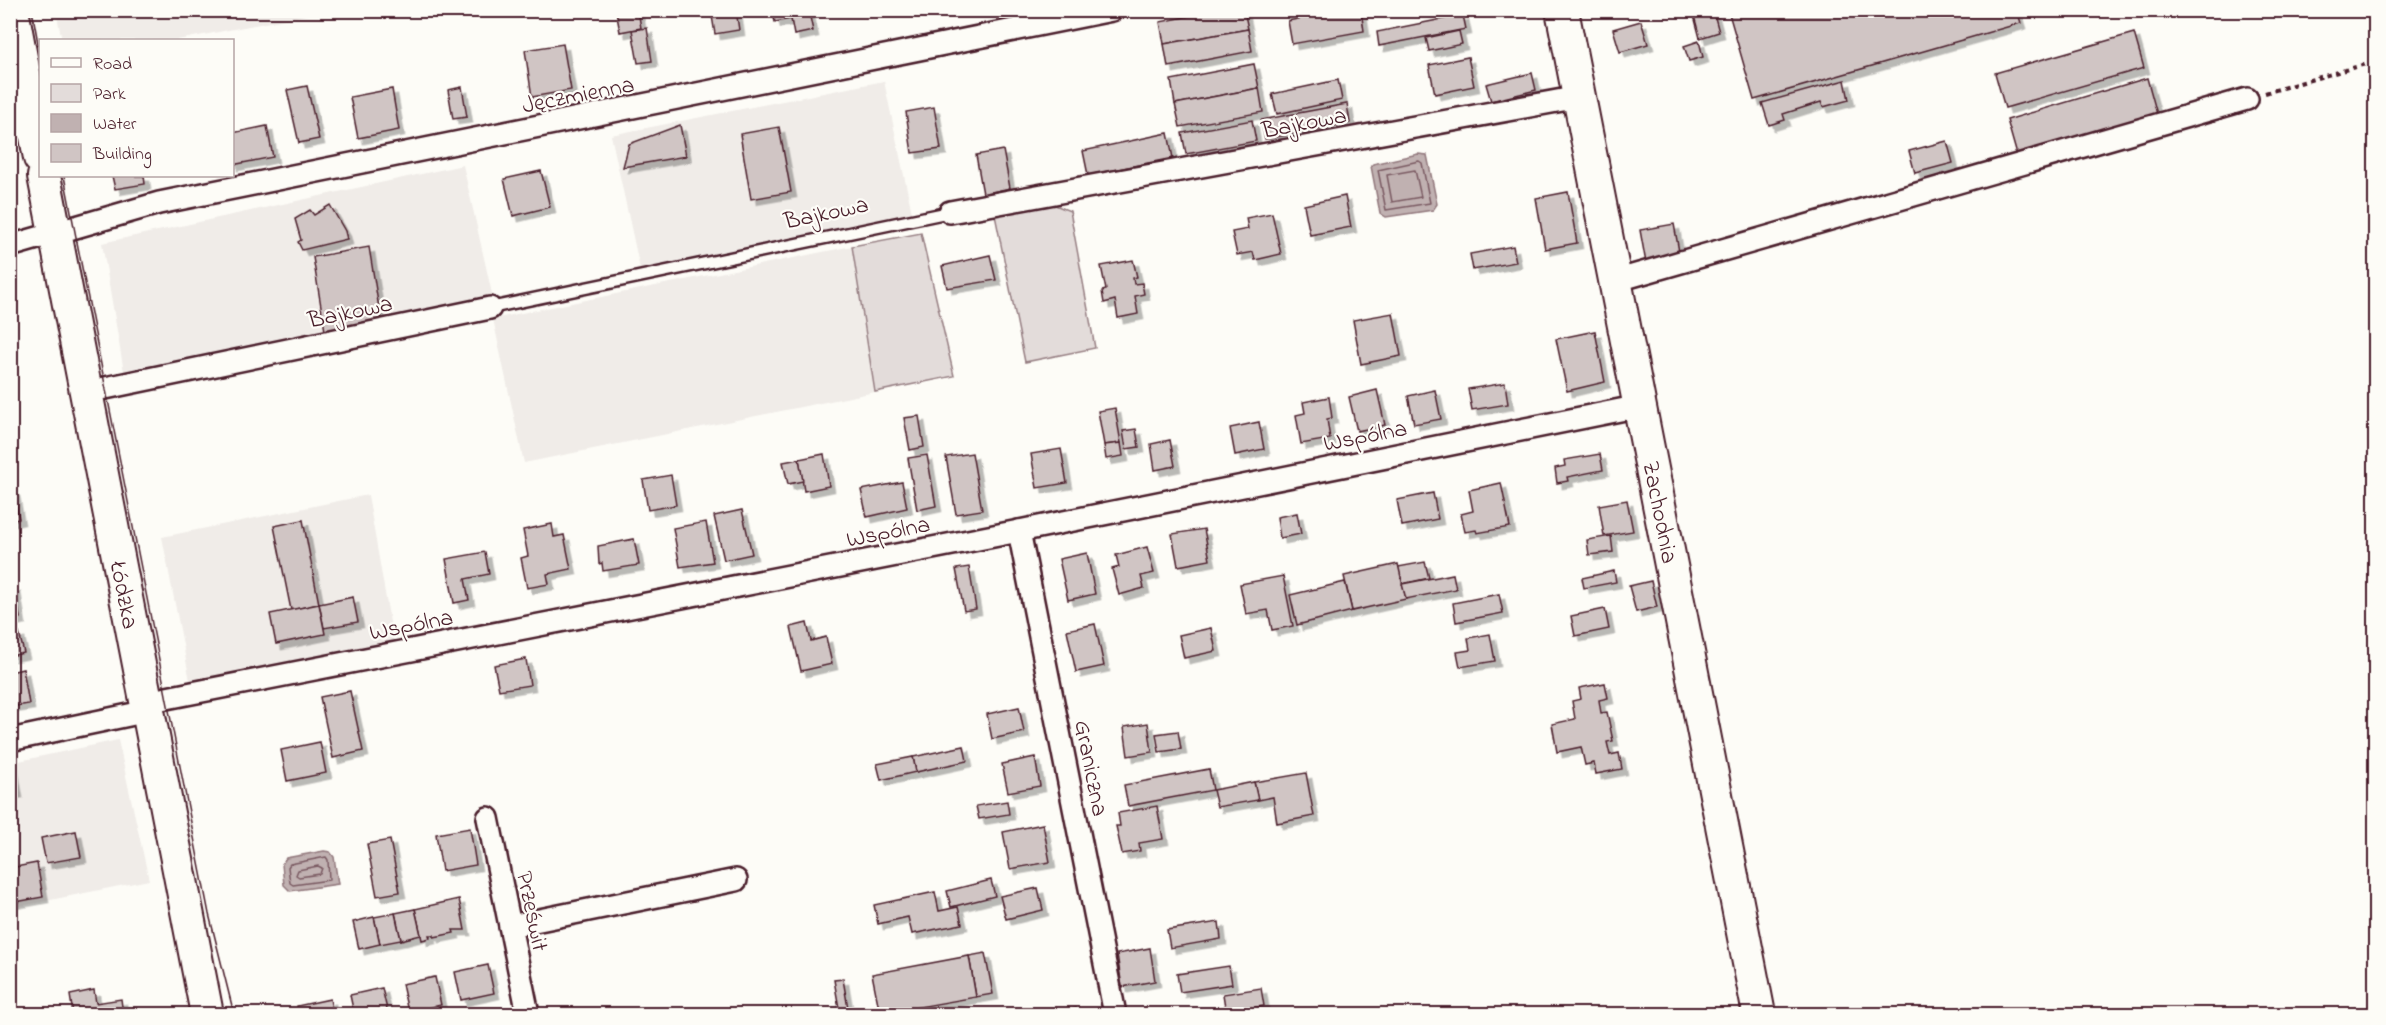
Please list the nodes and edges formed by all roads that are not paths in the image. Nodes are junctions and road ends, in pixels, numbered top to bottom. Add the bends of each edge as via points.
1 (12, 10) edge
2 (1112, 10) edge
3 (1562, 10) edge
4 (1579, 97) junction
5 (2247, 99) road end
6 (39, 153) edge
7 (44, 177) edge
8 (951, 212) joint
9 (55, 233) junction
10 (10, 246) edge
11 (1615, 281) junction
12 (490, 308) joint
13 (86, 392) junction
14 (1640, 406) junction
15 (1019, 531) junction
16 (147, 706) junction
17 (10, 740) edge
18 (488, 818) dead end
19 (736, 880) dead end
20 (510, 926) junction
21 (207, 1014) edge
22 (528, 1014) edge
23 (1115, 1014) edge
24 (1760, 1014) edge

1 - 6 street
2 - 9 street, Jęczmienna via 159,203
3 - 4 street, Zachodnia
4 - 8 street, Bajkowa
4 - 11 street, Zachodnia
5 - 11 street
7 - 9 street, Łódzka
8 - 12 lane, Bajkowa
9 - 10 street, Jęczmienna
9 - 13 street, Łódzka
11 - 14 street, Zachodnia
12 - 13 street, Bajkowa
13 - 16 street, Łódzka
14 - 15 street, Wspólna
14 - 24 street, Zachodnia
15 - 16 street, Wspólna
15 - 23 street, Graniczna
16 - 17 street, Wspólna
16 - 21 street, Łódzka
18 - 20 street, Prześwit
19 - 20 street
20 - 22 street, Prześwit

